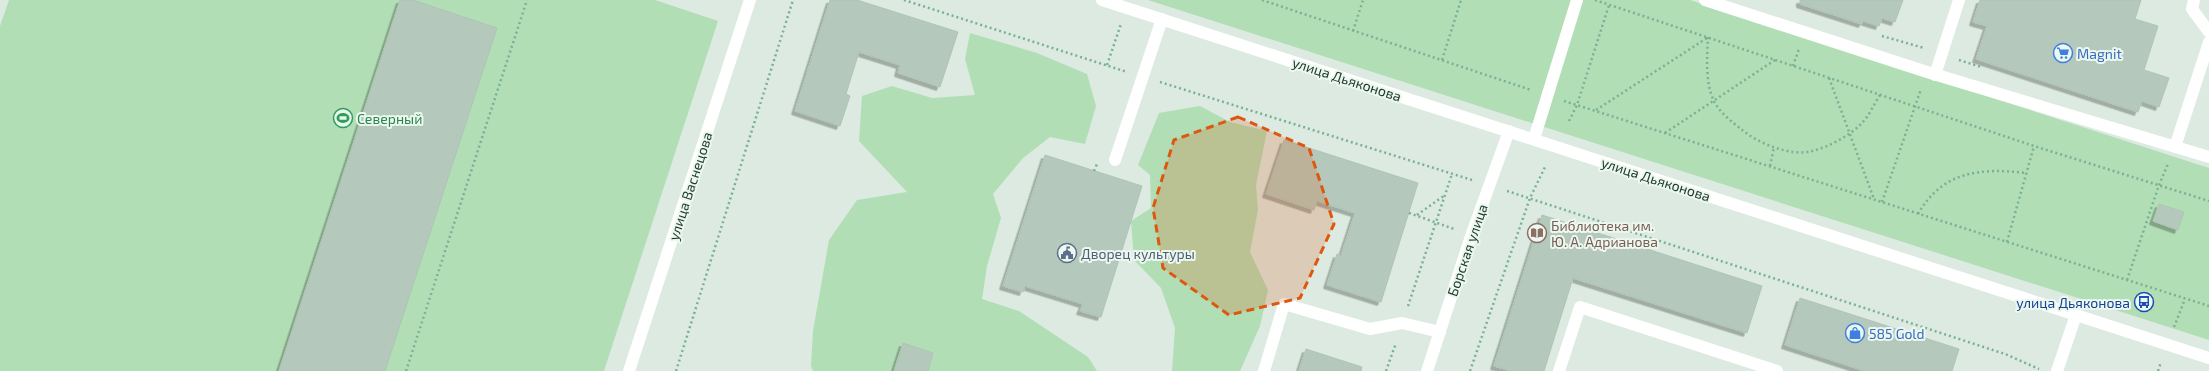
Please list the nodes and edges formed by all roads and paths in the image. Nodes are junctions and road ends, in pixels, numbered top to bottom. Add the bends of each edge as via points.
1 (527, 0) edge
2 (750, 0) edge
3 (793, 0) edge
4 (1102, 0) edge
5 (1262, 0) edge
6 (1363, 0) edge
7 (1461, 0) edge
8 (1577, 0) edge
9 (1595, 0) edge
10 (1705, 0) edge
11 (1959, 0) edge
12 (2194, 0) edge
13 (1609, 5) junction
14 (1127, 8) junction
15 (1162, 19) junction
16 (1353, 31) junction
17 (2209, 32) edge
18 (1708, 37) junction
19 (2209, 42) edge
20 (1442, 60) junction
21 (1776, 60) junction
22 (1107, 66) dead end
23 (1936, 75) junction
24 (1828, 78) junction
25 (1548, 95) junction
26 (1880, 95) junction
27 (1714, 101) junction
28 (1577, 105) junction
29 (1915, 106) junction
30 (1596, 111) junction
31 (1569, 121) dead end
32 (1509, 131) junction
33 (1665, 133) junction
34 (1849, 134) junction
35 (1534, 139) junction
36 (2034, 146) junction
37 (1774, 147) junction
38 (2175, 147) junction
39 (2209, 157) edge
40 (1115, 160) dead end
41 (1546, 165) dead end
42 (1770, 166) junction
43 (2026, 173) junction
44 (1452, 174) dead end
45 (2158, 185) junction
46 (1445, 194) junction
47 (1874, 199) junction
48 (2209, 200) edge
49 (1882, 202) junction
50 (1409, 213) dead end
51 (1918, 214) junction
52 (1416, 215) junction
53 (1436, 221) junction
54 (1471, 236) junction
55 (2007, 242) junction
56 (2127, 280) junction
57 (2209, 306) edge
58 (2076, 314) junction
59 (1402, 323) junction
60 (1440, 332) junction
61 (2209, 358) edge
62 (406, 371) edge
63 (629, 371) edge
64 (676, 371) edge
65 (1264, 371) edge
66 (1386, 371) edge
67 (1427, 371) edge
68 (1470, 371) edge
69 (1558, 371) edge
70 (1777, 371) edge
71 (2057, 371) edge

1 - 62 path
2 - 63 main road, улица Васнецова
3 - 64 path
4 - 14 main road, улица Дьяконова
5 - 16 path
6 - 16 path
7 - 20 path
8 - 25 main road
9 - 13 path
10 - 23 main road
11 - 23 main road
12 - 17 main road via 2192,9
13 - 18 path
13 - 28 path
14 - 15 main road, улица Дьяконова
14 - 22 path
15 - 32 main road, улица Дьяконова
15 - 40 main road
16 - 20 path
18 - 21 path
18 - 27 path via 1707,69
18 - 30 path
19 - 38 main road
20 - 25 path
21 - 24 path
21 - 27 path
23 - 38 main road
24 - 26 path
24 - 34 path
25 - 28 path
25 - 35 main road
26 - 29 path
26 - 34 path via 1863,122
27 - 33 path
27 - 37 path via 1730,120 1751,138
28 - 30 path
28 - 31 path
29 - 36 path
29 - 49 path
30 - 33 path
32 - 35 main road, улица Дьяконова
32 - 54 main road, Борская улица
33 - 42 path
34 - 37 path via 1811,152
34 - 47 path
35 - 58 main road, улица Дьяконова
36 - 43 path
36 - 45 path
37 - 42 path
38 - 39 main road
38 - 45 path
41 - 68 path via 1530,198
42 - 47 path
43 - 51 path via 1995,170 1969,174 1948,182 1927,199
43 - 55 path
44 - 46 path
45 - 48 path
45 - 56 path
46 - 52 path
46 - 53 path
47 - 49 path
49 - 51 path
50 - 52 path
51 - 55 path
52 - 53 path
53 - 54 path
53 - 59 path
54 - 60 main road, Борская улица
55 - 56 path
56 - 57 path
58 - 61 main road, улица Дьяконова
58 - 71 main road
59 - 60 main road
59 - 65 main road via 1370,329 1284,304
59 - 66 path
60 - 67 main road, Борская улица
69 - 70 main road via 1580,307

